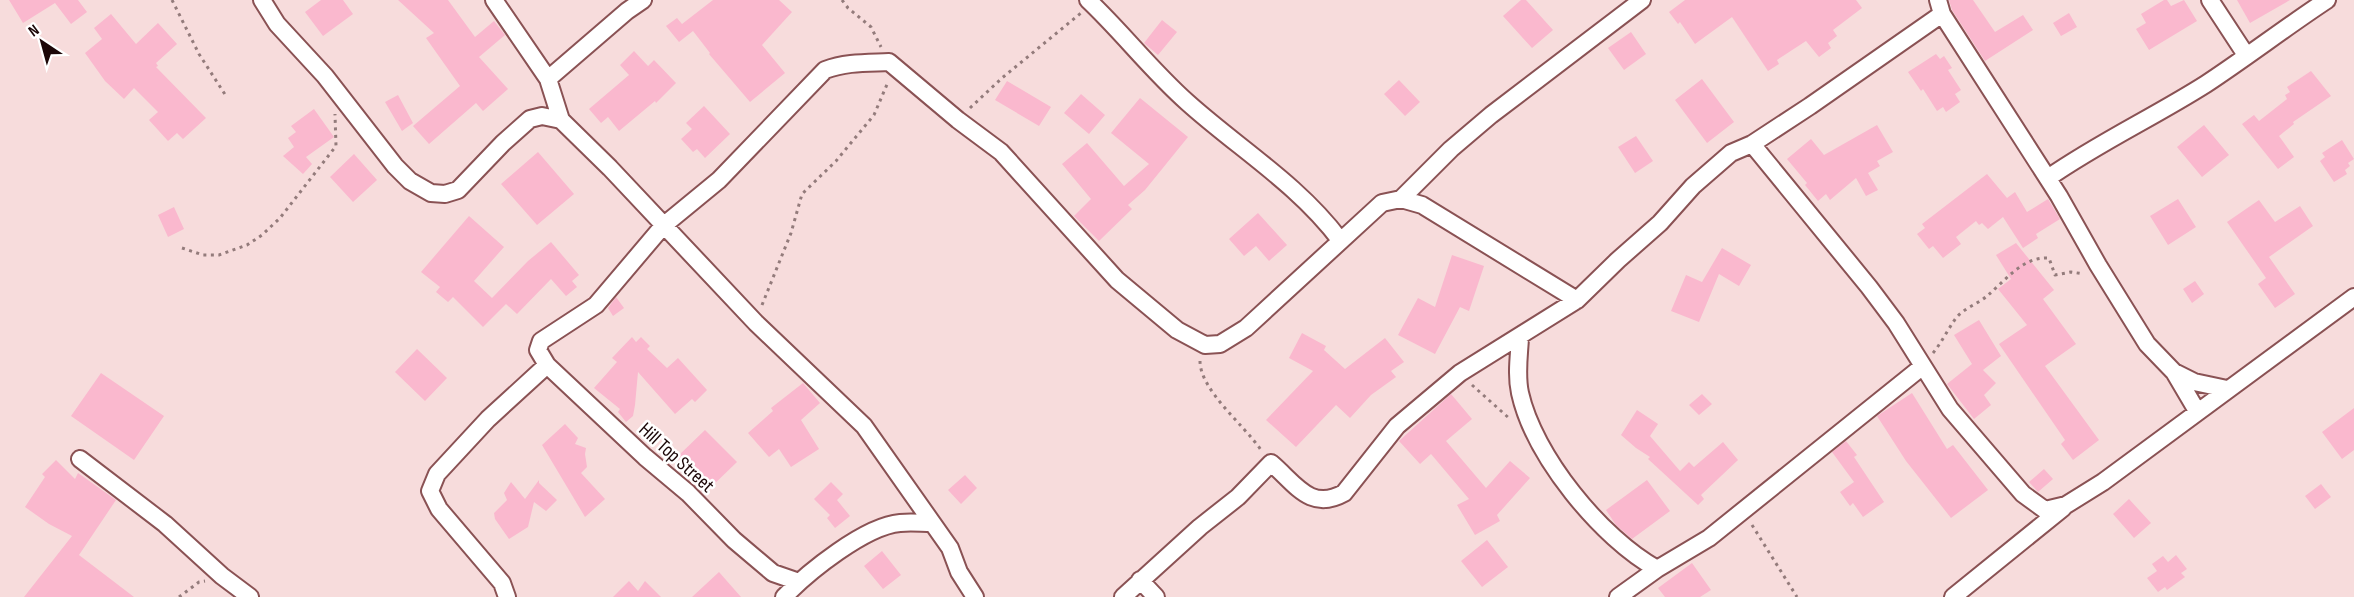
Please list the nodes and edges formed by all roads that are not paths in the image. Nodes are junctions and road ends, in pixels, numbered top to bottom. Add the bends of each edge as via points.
1 (262, 0) edge
2 (494, 0) edge
3 (643, 0) edge
4 (1642, 0) edge
5 (2210, 0) edge
6 (2327, 0) edge
7 (1090, 2) edge
8 (1940, 7) edge
9 (2246, 55) junction
10 (548, 79) junction
11 (561, 120) junction
12 (1752, 144) junction
13 (2048, 178) junction
14 (1401, 199) junction
15 (663, 226) junction
16 (1340, 240) junction
17 (2354, 297) edge
18 (1577, 300) junction
19 (1520, 338) junction
20 (547, 365) junction
21 (1923, 366) junction
22 (2174, 372) junction
23 (2227, 389) junction
24 (2197, 411) junction
25 (80, 459) dead end
26 (917, 501) junction
27 (2066, 505) junction
28 (898, 523) junction
29 (932, 523) junction
30 (1657, 569) junction
31 (1140, 580) junction
32 (799, 582) junction
33 (250, 597) edge
34 (507, 597) edge
35 (784, 597) edge
36 (975, 597) edge
37 (1123, 597) edge
38 (1156, 597) edge
39 (1618, 597) edge
40 (1953, 597) edge

1 - 11 street via 277,24 340,95 395,166 430,193 458,190 530,119 542,116
2 - 10 street
3 - 10 street
4 - 14 street via 1483,122
5 - 9 street
6 - 9 street
7 - 16 street via 1147,65 1297,193
8 - 12 street
8 - 13 street
9 - 13 street via 2206,84
10 - 11 street
11 - 15 street
12 - 18 street via 1731,153 1693,186 1660,223
12 - 21 street via 1869,286
13 - 22 street via 2147,344
14 - 16 street via 1382,203
14 - 18 street via 1431,211
15 - 16 street via 718,180 825,70 848,63 892,64 1001,152 1117,280 1177,330 1205,345 1220,344 1246,328
15 - 20 street, Hill Top Street via 596,305 541,341 538,350
15 - 26 street via 756,323 864,426
17 - 23 street
18 - 19 street
19 - 30 street via 1520,394 1547,457 1615,539
19 - 31 street via 1460,373 1397,426 1344,493 1332,499 1308,497 1271,463 1239,496
20 - 32 street, Hill Top Street via 734,540 773,573
20 - 34 street via 488,419 437,474 430,491 439,509 502,583
21 - 27 street via 1950,409 2023,494 2045,510
21 - 30 street via 1708,538
22 - 23 street via 2194,382
22 - 24 street
23 - 24 street
24 - 27 street
25 - 33 street via 165,524
26 - 28 street
26 - 29 street
27 - 40 street
28 - 29 street
28 - 32 street via 878,528
29 - 36 street via 950,548
30 - 39 street
31 - 37 street
31 - 38 street
32 - 35 street

